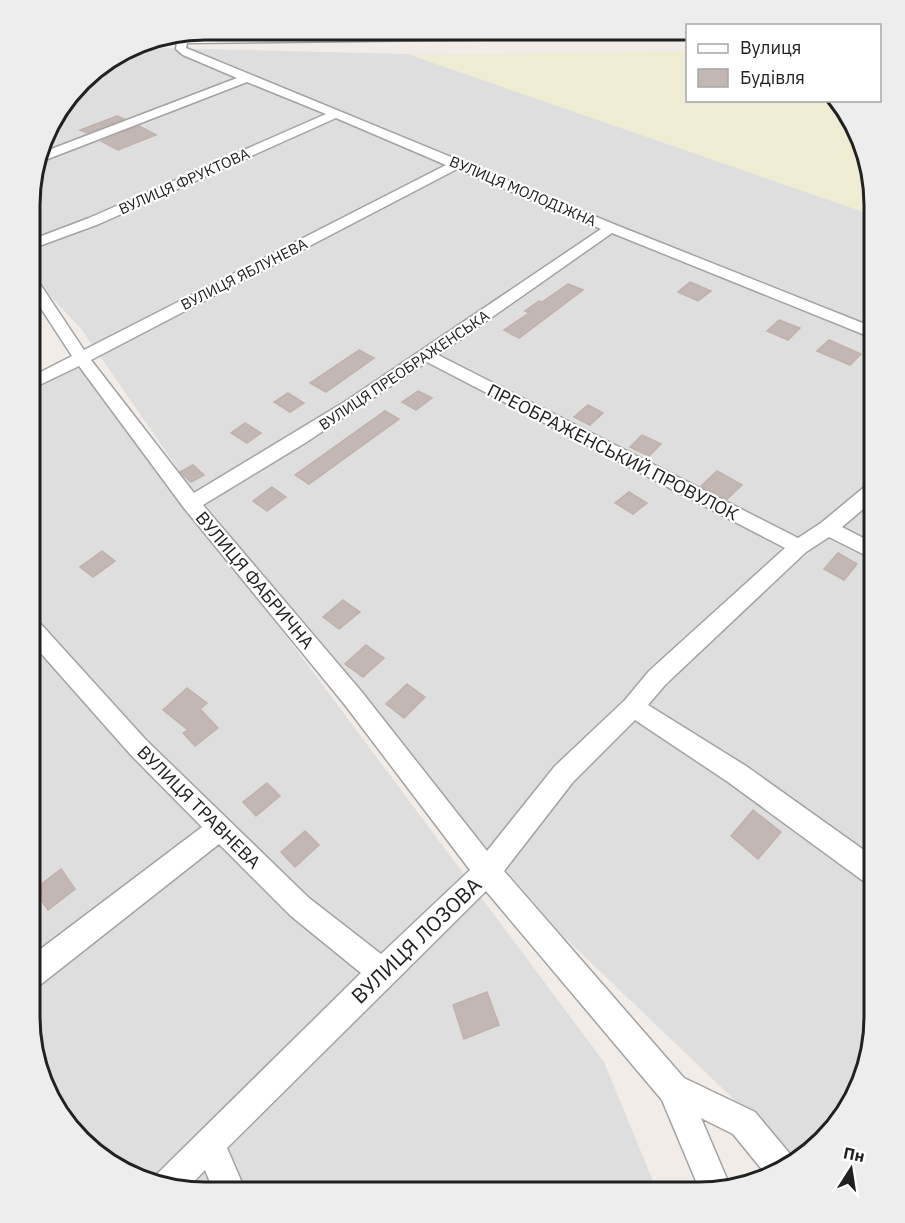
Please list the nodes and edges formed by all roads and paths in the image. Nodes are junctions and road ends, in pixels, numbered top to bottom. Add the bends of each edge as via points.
1 (182, 43) edge
2 (249, 77) junction
3 (336, 114) junction
4 (48, 155) edge
5 (457, 164) junction
6 (611, 228) junction
7 (40, 242) edge
8 (40, 295) edge
9 (864, 329) edge
10 (427, 356) junction
11 (81, 358) junction
12 (40, 379) edge
13 (864, 498) edge
14 (192, 503) junction
15 (828, 528) junction
16 (799, 546) junction
17 (864, 547) edge
18 (40, 638) edge
19 (633, 708) junction
20 (220, 828) junction
21 (864, 866) edge
22 (487, 872) junction
23 (40, 967) edge
24 (382, 972) junction
25 (673, 1089) junction
26 (210, 1144) junction
27 (777, 1163) edge
28 (175, 1179) edge
29 (712, 1181) edge
30 (226, 1182) edge

1 - 2 street, ВУЛИЦЯ МОЛОДІЖНА via 181,48 187,53
2 - 3 street, ВУЛИЦЯ МОЛОДІЖНА
2 - 4 street
3 - 5 street, ВУЛИЦЯ МОЛОДІЖНА
3 - 7 street, ВУЛИЦЯ ФРУКТОВА
5 - 6 street, ВУЛИЦЯ МОЛОДІЖНА
5 - 11 street, ВУЛИЦЯ ЯБЛУНЕВА
6 - 9 street, ВУЛИЦЯ МОЛОДІЖНА
6 - 10 street, ВУЛИЦЯ ПРЕОБРАЖЕНСЬКА
8 - 11 street, ВУЛИЦЯ ФАБРИЧНА
10 - 14 street, ВУЛИЦЯ ПРЕОБРАЖЕНСЬКА via 268,459
10 - 16 street, ПРЕОБРАЖЕНСЬКИЙ ПРОВУЛОК
11 - 12 street, ВУЛИЦЯ ЯБЛУНЕВА
11 - 14 street, ВУЛИЦЯ ФАБРИЧНА
13 - 15 street
14 - 22 street, ВУЛИЦЯ ФАБРИЧНА via 353,698
15 - 16 street
15 - 17 street
16 - 19 street via 657,678
18 - 20 street, ВУЛИЦЯ ТРАВНЕВА via 138,747
19 - 21 street via 736,774
19 - 22 street via 564,774
20 - 23 street
20 - 24 street, ВУЛИЦЯ ТРАВНЕВА via 300,907
22 - 24 street, ВУЛИЦЯ ЛОЗОВА
22 - 25 street, ВУЛИЦЯ ЛОЗОВА
24 - 26 street, ВУЛИЦЯ ЛОЗОВА
25 - 27 street via 744,1124
25 - 29 street, ВУЛИЦЯ ЛОЗОВА
26 - 28 street, ВУЛИЦЯ ЛОЗОВА
26 - 30 street

